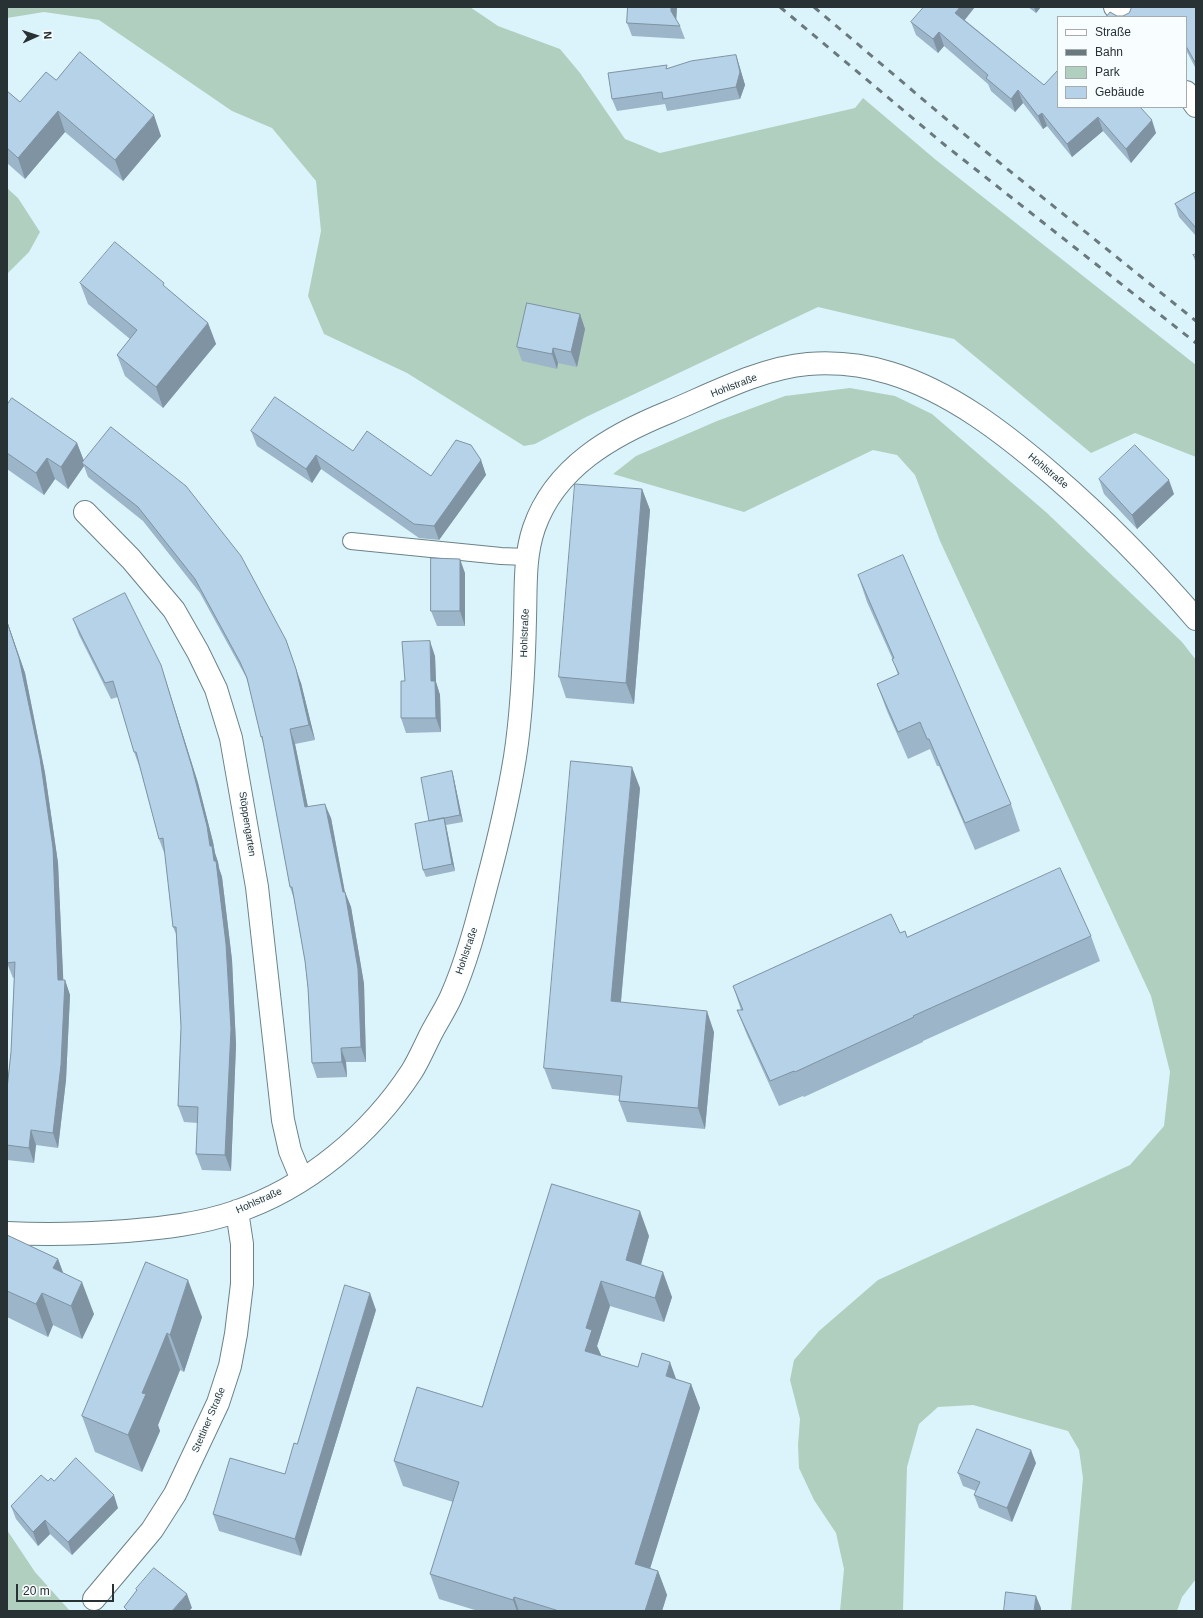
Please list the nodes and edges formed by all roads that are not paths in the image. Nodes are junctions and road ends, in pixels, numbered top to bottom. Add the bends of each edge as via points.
1 (1115, 7) edge
2 (1124, 16) edge
3 (1187, 93) edge
4 (1196, 106) edge
5 (85, 512) dead end
6 (351, 541) dead end
7 (527, 557) junction
8 (1196, 619) edge
9 (302, 1180) junction
10 (238, 1212) junction
11 (7, 1233) edge
12 (94, 1599) dead end

1 - 2 street
3 - 4 street
5 - 9 street, Stöppengarten via 131,559 174,610 198,652 218,696 231,738 257,887 283,1120 290,1152
6 - 7 lane
7 - 8 street, Hohlstraße via 534,526 551,493 567,473 594,450 643,422 775,370 808,364 853,365 890,373 932,390 982,419 1031,456 1087,504
7 - 9 street, Hohlstraße via 524,661 515,755 501,830 474,930 453,990 413,1069 386,1107 342,1152
9 - 10 street, Hohlstraße
10 - 11 street, Hohlstraße via 163,1228 49,1236
10 - 12 street, Stettiner Straße via 242,1244 242,1284 230,1366 218,1403 175,1494 152,1530

